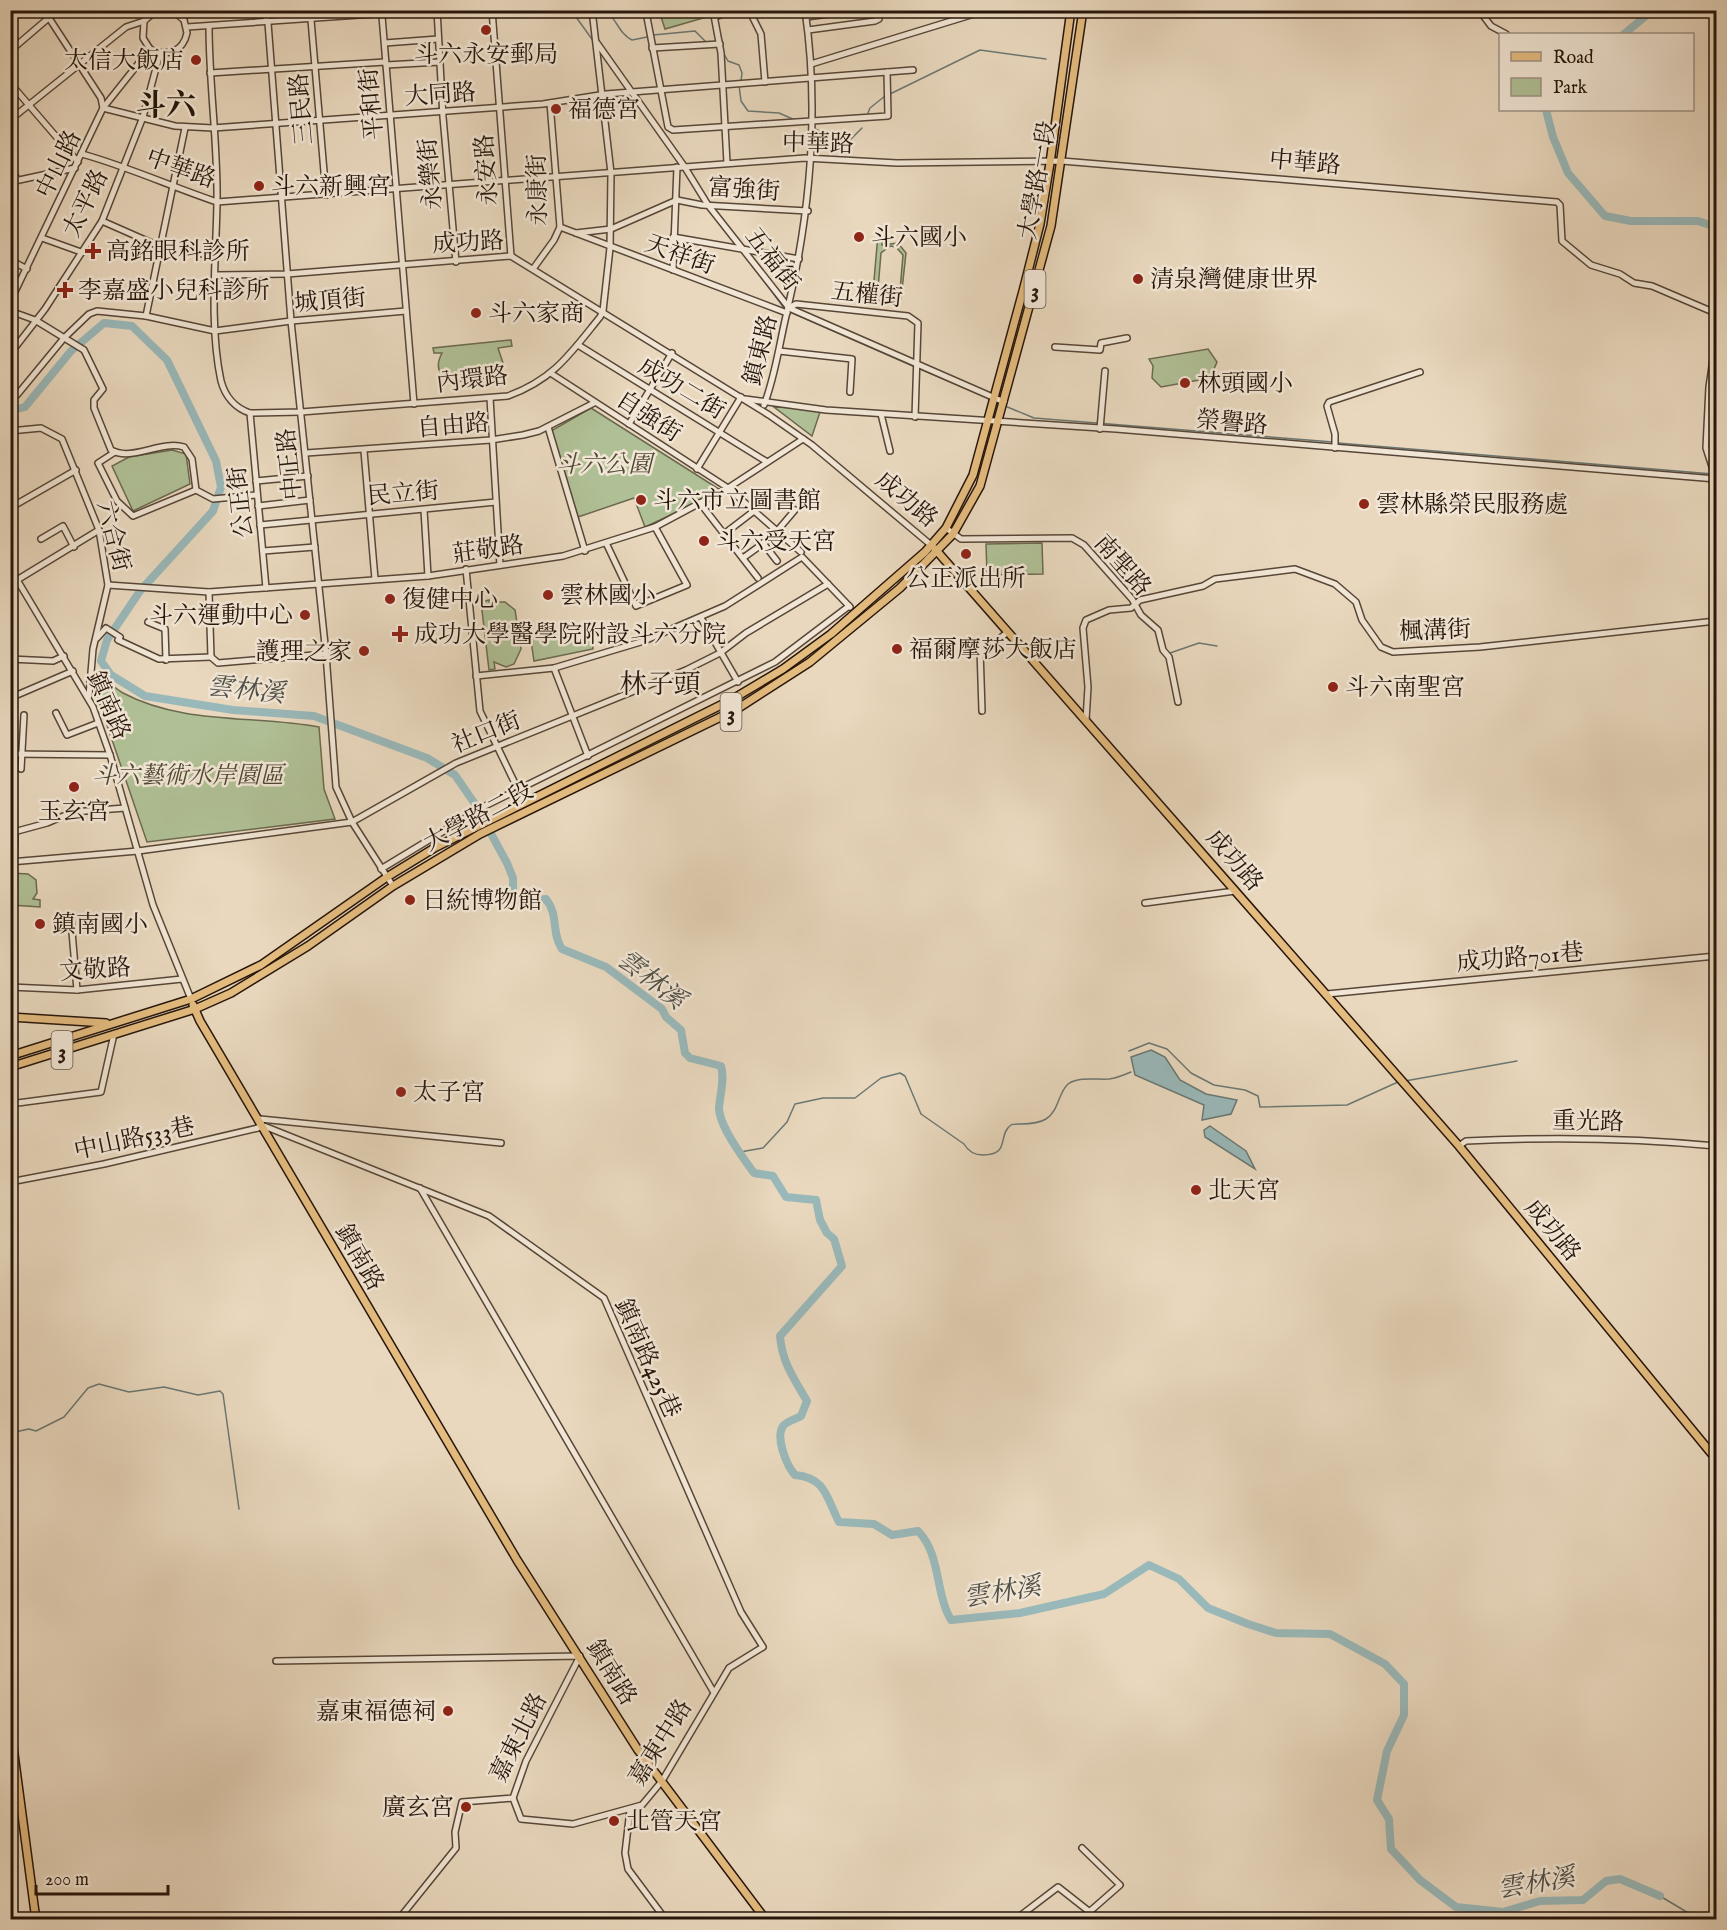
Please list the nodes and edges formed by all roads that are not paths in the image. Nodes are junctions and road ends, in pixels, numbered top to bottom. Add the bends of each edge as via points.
1 (58, 10) edge
2 (172, 10) edge
3 (263, 10) edge
4 (432, 10) edge
5 (437, 10) edge
6 (492, 10) edge
7 (655, 10) edge
8 (734, 10) edge
9 (749, 10) edge
10 (860, 10) edge
11 (987, 10) edge
12 (1071, 10) edge
13 (1083, 10) edge
14 (1479, 10) edge
15 (152, 11) edge
16 (592, 11) edge
17 (407, 12) edge
18 (182, 13) edge
19 (879, 13) edge
20 (714, 14) edge
21 (806, 14) edge
22 (382, 16) junction
23 (49, 18) junction
24 (311, 20) junction
25 (144, 21) junction
26 (268, 22) junction
27 (209, 26) junction
28 (187, 27) junction
29 (808, 30) junction
30 (1504, 33) edge
31 (438, 39) junction
32 (385, 43) junction
33 (595, 45) junction
34 (651, 48) junction
35 (150, 49) junction
36 (720, 49) junction
37 (10, 51) edge
38 (160, 53) junction
39 (440, 62) junction
40 (385, 64) junction
41 (811, 64) junction
42 (79, 65) junction
43 (316, 67) junction
44 (914, 70) dead end
45 (272, 71) junction
46 (887, 72) junction
47 (210, 74) junction
48 (811, 78) junction
49 (765, 82) junction
50 (10, 84) edge
51 (723, 85) junction
52 (659, 90) junction
53 (628, 93) junction
54 (601, 96) junction
55 (550, 103) junction
56 (29, 104) junction
57 (500, 107) junction
58 (103, 108) junction
59 (443, 112) junction
60 (390, 116) junction
61 (143, 117) junction
62 (10, 120) edge
63 (321, 121) junction
64 (276, 124) junction
65 (726, 125) junction
66 (813, 125) junction
67 (185, 128) junction
68 (213, 128) junction
69 (82, 154) junction
70 (810, 158) junction
71 (1062, 161) junction
72 (727, 163) junction
73 (1050, 163) junction
74 (77, 165) junction
75 (123, 166) junction
76 (681, 167) junction
77 (10, 169) edge
78 (611, 173) junction
79 (557, 177) junction
80 (18, 180) junction
81 (10, 182) edge
82 (505, 182) junction
83 (449, 186) junction
84 (174, 188) junction
85 (396, 189) junction
86 (326, 195) junction
87 (281, 198) junction
88 (677, 200) junction
89 (217, 202) junction
90 (706, 205) junction
91 (807, 211) junction
92 (102, 221) junction
93 (560, 227) junction
94 (611, 229) junction
95 (576, 233) junction
96 (674, 237) junction
97 (42, 238) junction
98 (161, 247) junction
99 (610, 248) junction
100 (742, 250) junction
101 (81, 252) junction
102 (215, 256) junction
103 (511, 256) junction
104 (10, 260) edge
105 (799, 260) junction
106 (456, 262) junction
107 (402, 266) junction
108 (27, 269) junction
109 (533, 269) junction
110 (673, 270) junction
111 (287, 274) junction
112 (216, 275) junction
113 (10, 302) edge
114 (10, 311) edge
115 (406, 311) junction
116 (603, 311) junction
117 (788, 311) junction
118 (146, 316) junction
119 (35, 320) junction
120 (291, 321) junction
121 (216, 331) junction
122 (64, 338) junction
123 (1127, 338) dead end
124 (578, 345) junction
125 (1055, 347) dead end
126 (779, 351) junction
127 (672, 353) junction
128 (10, 354) edge
129 (917, 365) junction
130 (1105, 371) dead end
131 (1420, 372) dead end
132 (552, 374) junction
133 (649, 391) junction
134 (850, 392) dead end
135 (10, 397) edge
136 (490, 398) junction
137 (743, 398) junction
138 (993, 398) junction
139 (1004, 402) junction
140 (594, 403) junction
141 (414, 404) junction
142 (763, 407) junction
143 (301, 412) junction
144 (250, 413) junction
145 (881, 414) junction
146 (915, 417) junction
147 (988, 422) junction
148 (999, 423) junction
149 (629, 424) junction
150 (548, 427) junction
151 (1100, 429) junction
152 (10, 431) edge
153 (720, 432) junction
154 (803, 439) junction
155 (491, 440) junction
156 (1335, 448) junction
157 (364, 451) junction
158 (890, 451) dead end
159 (115, 452) junction
160 (306, 453) junction
161 (767, 462) junction
162 (697, 469) junction
163 (76, 470) junction
164 (308, 476) junction
165 (1716, 479) edge
166 (256, 481) junction
167 (728, 488) junction
168 (195, 490) junction
169 (257, 495) junction
170 (310, 500) junction
171 (496, 502) junction
172 (700, 503) junction
173 (12, 505) edge
174 (258, 506) junction
175 (424, 510) junction
176 (754, 510) junction
177 (795, 510) dead end
178 (369, 514) junction
179 (313, 520) junction
180 (260, 525) junction
181 (655, 527) junction
182 (946, 528) junction
183 (99, 530) junction
184 (778, 531) junction
185 (724, 534) junction
186 (953, 534) junction
187 (41, 539) dead end
188 (763, 543) junction
189 (607, 544) junction
190 (931, 545) junction
191 (74, 547) junction
192 (315, 547) junction
193 (263, 551) junction
194 (585, 551) junction
195 (937, 551) junction
196 (802, 554) junction
197 (743, 558) junction
198 (777, 561) dead end
199 (500, 565) junction
200 (10, 568) edge
201 (466, 569) junction
202 (428, 576) junction
203 (758, 578) dead end
204 (375, 579) junction
205 (14, 580) edge
206 (318, 584) junction
207 (828, 584) junction
208 (108, 585) junction
209 (266, 588) junction
210 (209, 592) junction
211 (1136, 605) junction
212 (849, 606) junction
213 (855, 613) junction
214 (701, 618) junction
215 (1716, 621) edge
216 (148, 622) dead end
217 (1008, 632) junction
218 (96, 639) junction
219 (720, 653) junction
220 (326, 654) junction
221 (64, 656) junction
222 (211, 657) junction
223 (10, 659) edge
224 (166, 660) junction
225 (554, 668) junction
226 (73, 671) junction
227 (476, 676) junction
228 (762, 681) junction
229 (738, 682) junction
230 (768, 689) junction
231 (10, 698) edge
232 (89, 698) junction
233 (1178, 702) dead end
234 (982, 711) dead end
235 (56, 713) dead end
236 (24, 715) dead end
237 (573, 717) junction
238 (1086, 720) junction
239 (98, 723) junction
240 (496, 746) junction
241 (10, 754) edge
242 (21, 755) junction
243 (110, 755) junction
244 (588, 756) junction
245 (21, 769) dead end
246 (574, 777) junction
247 (578, 787) junction
248 (517, 790) junction
249 (524, 802) junction
250 (125, 808) junction
251 (352, 822) junction
252 (13, 832) edge
253 (138, 851) junction
254 (12, 862) edge
255 (381, 869) junction
256 (387, 877) junction
257 (393, 886) junction
258 (1235, 891) junction
259 (1144, 903) dead end
260 (71, 920) dead end
261 (1716, 956) edge
262 (261, 965) junction
263 (266, 974) junction
264 (182, 979) junction
265 (10, 987) edge
266 (76, 990) junction
267 (1327, 994) junction
268 (191, 999) junction
269 (195, 1009) junction
270 (10, 1017) edge
271 (112, 1023) junction
272 (114, 1033) junction
273 (10, 1056) edge
274 (10, 1067) edge
275 (10, 1104) edge
276 (262, 1122) junction
277 (501, 1143) dead end
278 (1460, 1146) junction
279 (1716, 1146) edge
280 (10, 1182) edge
281 (420, 1188) junction
282 (1716, 1459) edge
283 (763, 1647) joint
284 (580, 1656) junction
285 (276, 1661) dead end
286 (713, 1691) junction
287 (10, 1724) edge
288 (662, 1781) junction
289 (513, 1798) junction
290 (630, 1810) junction
291 (1082, 1848) dead end
292 (1089, 1910) junction
293 (1016, 1919) edge
294 (36, 1920) edge
295 (398, 1920) edge
296 (666, 1920) edge
297 (766, 1920) edge
298 (1080, 1920) edge
299 (1100, 1920) edge

1 - 23 street
2 - 18 street
3 - 26 street, 中正路
4 - 17 street
5 - 31 street, 永樂街
6 - 57 street, 永安路
7 - 34 street via 646,12
8 - 20 street
9 - 49 street via 761,34
10 - 21 street
11 - 41 street
12 - 73 main road, 大學路一段 / 3
13 - 71 main road, 大學路一段 / 3
14 - 30 street via 1491,26
15 - 25 street
16 - 33 street, 內環路
17 - 22 street
18 - 28 street
19 - 29 street via 875,21
20 - 36 street
21 - 29 street, 鎮東路
22 - 24 street
22 - 32 street, 平和街
23 - 37 street
23 - 42 street
24 - 26 street
24 - 43 street, 三民路
25 - 35 street via 143,38
25 - 42 street via 126,27
26 - 27 street
26 - 45 street, 中正路
27 - 28 street
27 - 47 street
28 - 38 street via 186,39 179,49
29 - 41 street, 鎮東路
31 - 32 street
31 - 39 street, 永樂街
32 - 40 street, 平和街
33 - 53 street, 五福街
33 - 54 street, 內環路
34 - 36 street via 708,44
34 - 52 street
35 - 38 street
35 - 58 street, 中山路
36 - 51 street
38 - 61 street, 太平路
39 - 40 street
39 - 59 street, 永樂街
40 - 43 street
40 - 60 street, 平和街
41 - 48 street, 鎮東路
42 - 56 street
42 - 58 street via 101,98
43 - 45 street
43 - 63 street, 三民路
44 - 46 street, 大同路
45 - 47 street
45 - 64 street, 中正路
46 - 48 street, 大同路
46 - 66 street via 888,116
47 - 68 street
48 - 49 street, 大同路
48 - 66 street, 鎮東路
49 - 51 street, 大同路
50 - 56 street
51 - 52 street, 大同路
51 - 65 street
52 - 53 street, 大同路
52 - 65 street via 670,129
53 - 54 street, 大同路
53 - 76 street, 五福街
54 - 55 street, 大同路
54 - 78 street, 內環路
55 - 57 street, 大同路
55 - 79 street, 永康街
56 - 62 street
56 - 74 street
57 - 59 street, 大同路
57 - 82 street, 永安路
58 - 61 street, 大同路
58 - 69 street, 中山路
59 - 60 street, 大同路
59 - 83 street, 永樂街
60 - 63 street, 大同路
60 - 85 street, 平和街
61 - 67 street, 大同路
61 - 75 street, 太平路
63 - 64 street, 大同路
63 - 86 street, 三民路
64 - 68 street, 大同路
64 - 87 street, 中正路
65 - 66 street via 800,121
65 - 72 street
66 - 70 street, 鎮東路
67 - 68 street, 大同路
67 - 84 street
68 - 89 street
69 - 74 street, 中山路
69 - 75 street, 中華路
70 - 72 street, 中華路
70 - 73 street, 中華路 via 897,163
70 - 91 street, 鎮東路
71 - 73 street, 中華路
71 - 139 main road, 大學路一段 / 3 via 1051,226
71 - 165 street, 中華路 via 1557,202 1562,241 1591,265 1672,293 1715,315 1706,448
72 - 76 street, 中華路
73 - 138 main road, 大學路一段 / 3 via 1040,224
74 - 80 street
74 - 97 street, 中山路
75 - 84 street, 中華路
75 - 92 street, 太平路
76 - 78 street, 中華路
76 - 88 street
76 - 90 street, 五福街
77 - 80 street
78 - 79 street, 中華路
78 - 94 street, 內環路
79 - 82 street, 中華路
79 - 93 street, 永康街
80 - 81 street
82 - 83 street, 中華路
82 - 103 street, 永安路
83 - 85 street, 中華路
83 - 106 street, 永樂街
84 - 89 street, 中華路
84 - 98 street
85 - 86 street, 中華路
85 - 107 street, 平和街
86 - 87 street, 中華路
87 - 89 street, 中華路
87 - 111 street, 中正路
88 - 90 street, 富強街
88 - 94 street
88 - 96 street
89 - 102 street
90 - 91 street, 富強街
90 - 100 street, 五福街
91 - 105 street, 鎮東路
92 - 98 street
92 - 101 street, 太平路
93 - 95 street, 天祥街
93 - 109 street, 永康街
94 - 95 street
94 - 99 street, 內環路
95 - 99 street, 天祥街
96 - 100 street
96 - 110 street
97 - 101 street
97 - 108 street, 中山路
98 - 102 street
98 - 118 street
99 - 110 street, 天祥街
99 - 116 street, 內環路
100 - 105 street
100 - 117 street, 五福街
101 - 119 street, 太平路
102 - 112 street
103 - 106 street, 成功路
103 - 109 street, 成功路
104 - 108 street
105 - 117 street, 鎮東路
106 - 107 street, 成功路
107 - 111 street, 成功路
107 - 115 street, 平和街
108 - 113 street, 中山路
109 - 116 street, 成功路
110 - 117 street, 天祥街
111 - 112 street, 成功路
111 - 120 street, 中正路
112 - 121 street
114 - 119 street
115 - 120 street, 城頂街
115 - 141 street, 平和街
116 - 124 street, 內環路
116 - 127 street, 成功路
117 - 126 street, 鎮東路
117 - 129 street, 五福街
117 - 129 street, 五權街 via 796,304 913,317 918,322
118 - 121 street, 城頂街
118 - 122 street, 城頂街 via 97,311
119 - 122 street
119 - 128 street, 太平路
120 - 121 street, 城頂街
120 - 143 street, 中正路
121 - 144 street via 222,383 229,399
122 - 135 street, 城頂街 via 17,395
122 - 159 street via 84,350 103,389 94,400 94,408 108,446
123 - 125 street via 1101,343 1100,350
124 - 132 street, 內環路
124 - 133 street, 成功二街
126 - 134 street via 852,359
126 - 142 street, 鎮東路
127 - 133 street
127 - 137 street, 成功路
129 - 138 street, 五福街
129 - 146 street, 五權街
130 - 151 street
131 - 156 street via 1329,402
132 - 136 street, 內環路 via 527,389
132 - 140 street, 自強街
133 - 149 street
133 - 153 street, 成功二街
136 - 141 street, 內環路
136 - 155 street
137 - 142 street, 成功路
137 - 153 street
138 - 139 street, 五福街
138 - 147 main road, 大學路一段 / 3
139 - 148 main road, 大學路一段 / 3
140 - 149 street, 自強街
140 - 150 street, 自由路
141 - 143 street, 內環路
142 - 145 street, 榮譽路
142 - 154 street, 成功路
143 - 144 street, 內環路
143 - 160 street, 中正路
144 - 166 street, 公正街
145 - 146 street, 榮譽路
145 - 158 street
146 - 147 street, 榮譽路
147 - 148 street, 榮譽路
147 - 182 main road, 大學路一段 / 3 via 973,475
148 - 151 street, 榮譽路
148 - 186 main road, 大學路一段 / 3 via 980,486
149 - 162 street, 自強街
150 - 155 street, 自由路
150 - 194 street
151 - 156 street, 榮譽路
152 - 163 street, 六合街 via 36,427 53,432 62,439
153 - 161 street, 成功二街
153 - 162 street
154 - 161 street, 莊敬路
154 - 190 street, 成功路
155 - 157 street, 自由路
155 - 171 street
156 - 165 street, 榮譽路
157 - 160 street, 自由路
157 - 178 street
159 - 168 street via 175,444 184,447 192,459
159 - 168 street via 98,463 117,501 133,516
160 - 164 street, 中正路
161 - 167 street, 莊敬路
162 - 167 street, 自強街
163 - 173 street
163 - 183 street, 六合街
164 - 166 street
164 - 170 street, 中正路
166 - 169 street, 公正街
167 - 172 street, 莊敬路
167 - 176 street, 自強街
168 - 169 street via 216,498
169 - 174 street, 公正街
170 - 174 street
170 - 179 street, 中正路
171 - 175 street, 民立街
171 - 199 street
172 - 181 street, 莊敬路
172 - 185 street
174 - 180 street, 公正街
175 - 178 street, 民立街
175 - 202 street
176 - 184 street, 自強街
176 - 185 street
177 - 184 street
178 - 179 street, 民立街
178 - 204 street
179 - 180 street, 民立街
179 - 192 street, 中正路
180 - 193 street, 公正街
181 - 189 street, 莊敬路
181 - 189 street via 687,585 636,606
182 - 186 street
182 - 190 main road, 大學路一段 / 3
183 - 191 street
183 - 208 street, 六合街
184 - 188 street
184 - 196 street, 自強街
185 - 197 street
186 - 195 main road, 大學路一段 / 3
186 - 211 street, 南聖路 via 961,539 1072,538 1084,545
187 - 191 street via 63,526
188 - 197 street
188 - 198 street
189 - 194 street, 莊敬路
190 - 195 main road, 成功路
190 - 213 main road, 大學路二段 / 3
191 - 205 street
192 - 193 street
192 - 206 street, 中正路
193 - 209 street, 公正街
194 - 199 street, 莊敬路
195 - 217 main road, 成功路
195 - 230 main road, 大學路二段 / 3 via 860,624
196 - 207 street, 自強街
196 - 214 street
197 - 203 street
199 - 201 street, 莊敬路
200 - 205 street, 鎮南路
201 - 202 street, 莊敬路
201 - 227 street
202 - 204 street, 莊敬路
204 - 206 street, 莊敬路
205 - 221 street, 鎮南路
206 - 209 street, 莊敬路
206 - 220 street, 中正路
207 - 212 street, 自強街
207 - 219 street, 社口街
208 - 210 street, 莊敬路
208 - 218 street, 六合街
209 - 210 street, 莊敬路
210 - 222 street
211 - 215 street, 楓溝街 via 1140,600 1203,586 1215,579 1295,569 1335,584 1356,602 1362,620 1381,647 1393,652 1480,647
211 - 233 street, 南聖路 via 1158,630 1171,662
211 - 238 street, 楓溝街 via 1086,620
212 - 213 street, 自強街
212 - 229 street, 大學路二段 via 775,662
213 - 228 main road, 大學路二段 / 3
214 - 219 street
214 - 225 street via 644,641
216 - 224 street via 165,629
217 - 234 street via 981,649
217 - 238 main road, 成功路
218 - 224 street via 106,629 120,637 118,640
218 - 232 street, 六合街
219 - 229 street
219 - 237 street, 社口街 via 638,692
220 - 222 street via 218,663
220 - 251 street, 中正路 via 336,787
221 - 223 street via 53,661
221 - 226 street, 鎮南路
222 - 224 street
225 - 227 street
225 - 237 street
226 - 231 street
226 - 232 street, 鎮南路
227 - 240 street via 480,711
228 - 230 main road
228 - 246 main road, 大學路二段 / 3
229 - 244 street, 大學路二段
230 - 247 main road, 大學路二段 / 3 via 737,709
232 - 239 street, 鎮南路
235 - 239 street via 68,735
236 - 242 street
237 - 240 street, 社口街
237 - 244 street
238 - 258 main road, 成功路
239 - 243 street, 鎮南路
240 - 248 street
240 - 251 street, 社口街 via 435,774
241 - 242 street
242 - 243 street
242 - 245 street
243 - 250 street, 鎮南路
244 - 248 street, 大學路二段
246 - 247 main road
246 - 249 main road, 大學路二段 / 3
247 - 257 main road, 大學路二段 / 3 via 480,834
248 - 249 street
248 - 255 street, 大學路二段
249 - 256 main road, 大學路二段 / 3
250 - 252 street via 73,812
250 - 253 street, 鎮南路
251 - 253 street, 社口街
251 - 255 street, 中正路
252 - 254 street
253 - 254 street, 社口街
253 - 264 street, 鎮南路 via 153,905
255 - 256 street, 中正路
256 - 257 street, 中正路
256 - 262 main road, 大學路二段 / 3
257 - 263 main road, 大學路二段 / 3
258 - 259 street
258 - 267 main road, 成功路
260 - 266 street
261 - 267 street, 成功路701巷
262 - 263 main road
262 - 268 main road, 大學路二段 / 3
263 - 269 main road, 大學路二段 / 3
264 - 266 street, 文敬路
264 - 268 street, 鎮南路
265 - 266 street, 文敬路
267 - 278 main road, 成功路
268 - 269 main road, 鎮南路
268 - 271 main road, 大學路二段 / 3
269 - 272 main road, 大學路二段 / 3
269 - 276 main road, 鎮南路
270 - 271 main road
271 - 272 main road
271 - 273 main road, 大學路二段 / 3
272 - 274 main road, 大學路二段 / 3
272 - 275 street via 101,1092
276 - 277 street
276 - 280 street, 中山路533巷 via 258,1128 200,1142
276 - 281 street, 鎮南路425巷
276 - 284 main road, 鎮南路 via 458,1463
278 - 279 street, 重光路 via 1466,1141 1527,1138
278 - 282 main road, 成功路
281 - 283 street, 鎮南路425巷 via 489,1216 604,1298 741,1612
281 - 286 street
283 - 286 street, 嘉東中路 via 729,1668
284 - 285 street
284 - 288 main road, 鎮南路 via 638,1750
284 - 289 street, 嘉東北路 via 526,1761
286 - 288 street, 嘉東中路
287 - 294 main road
288 - 290 street, 嘉東中路 via 642,1805
288 - 297 main road, 鎮南路
289 - 290 street, 嘉東中路 via 521,1819 573,1824
289 - 295 street, 嘉東北路 via 462,1802 455,1832 456,1848
290 - 296 street via 625,1853 628,1869
291 - 292 street via 1120,1885
292 - 293 street via 1058,1887
292 - 298 street
292 - 299 street

